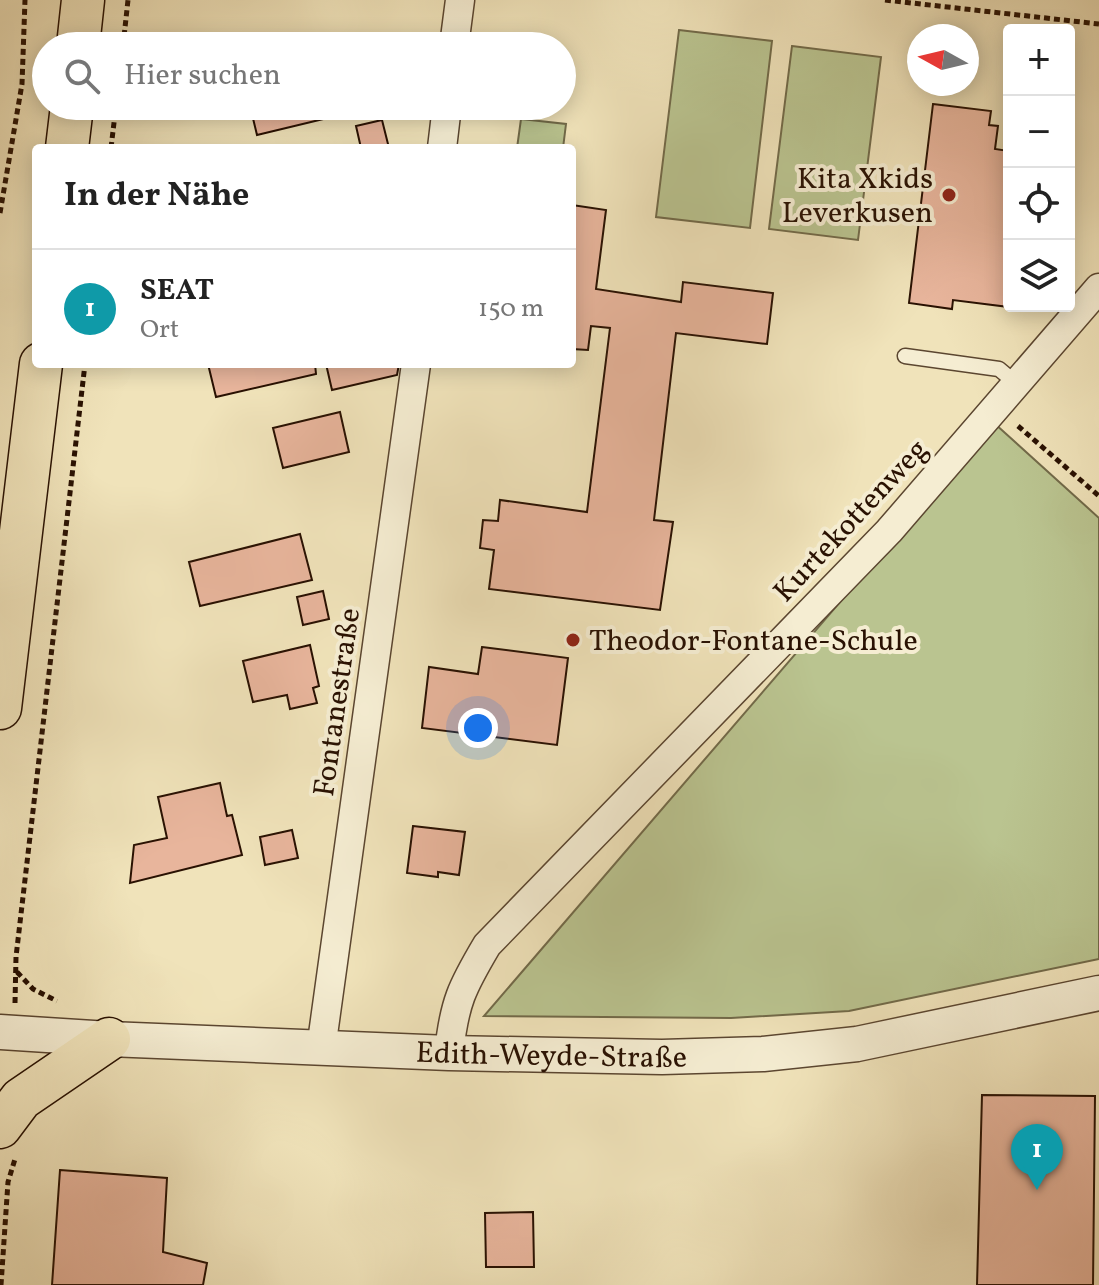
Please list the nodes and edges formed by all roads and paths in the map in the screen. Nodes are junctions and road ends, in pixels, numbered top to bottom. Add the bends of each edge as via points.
1 (25, 0) edge
2 (83, 0) edge
3 (128, 0) edge
4 (460, 0) edge
5 (885, 0) edge
6 (1099, 24) edge
7 (80, 32) edge
8 (125, 32) edge
9 (456, 32) edge
10 (70, 120) edge
11 (114, 120) edge
12 (445, 120) edge
13 (67, 144) edge
14 (111, 144) edge
15 (442, 144) edge
16 (0, 213) edge
17 (1099, 288) edge
18 (905, 356) dead end
19 (41, 368) edge
20 (85, 368) edge
21 (415, 368) edge
22 (1017, 384) junction
23 (997, 407) junction
24 (1099, 496) edge
25 (0, 708) edge
26 (17, 972) dead end
27 (1099, 993) edge
28 (0, 1032) edge
29 (109, 1039) junction
30 (321, 1049) junction
31 (449, 1053) junction
32 (8, 1140) edge
33 (1, 1285) edge

1 - 16 path via 22,84
2 - 7 main road
3 - 8 path
4 - 9 street
5 - 6 path
10 - 13 main road
11 - 14 path
12 - 15 street
17 - 22 street, Kurtekottenweg
18 - 22 lane via 999,369
19 - 25 main road
20 - 26 path
21 - 30 street, Fontanestraße
22 - 23 street, Kurtekottenweg
23 - 24 path
23 - 31 street, Kurtekottenweg via 889,531 487,945 453,1011
27 - 31 street, Edith-Weyde-Straße via 857,1044 763,1054
28 - 29 street, Edith-Weyde-Straße
29 - 30 street, Edith-Weyde-Straße
29 - 32 main road via 21,1099
30 - 31 street, Edith-Weyde-Straße
32 - 33 path

